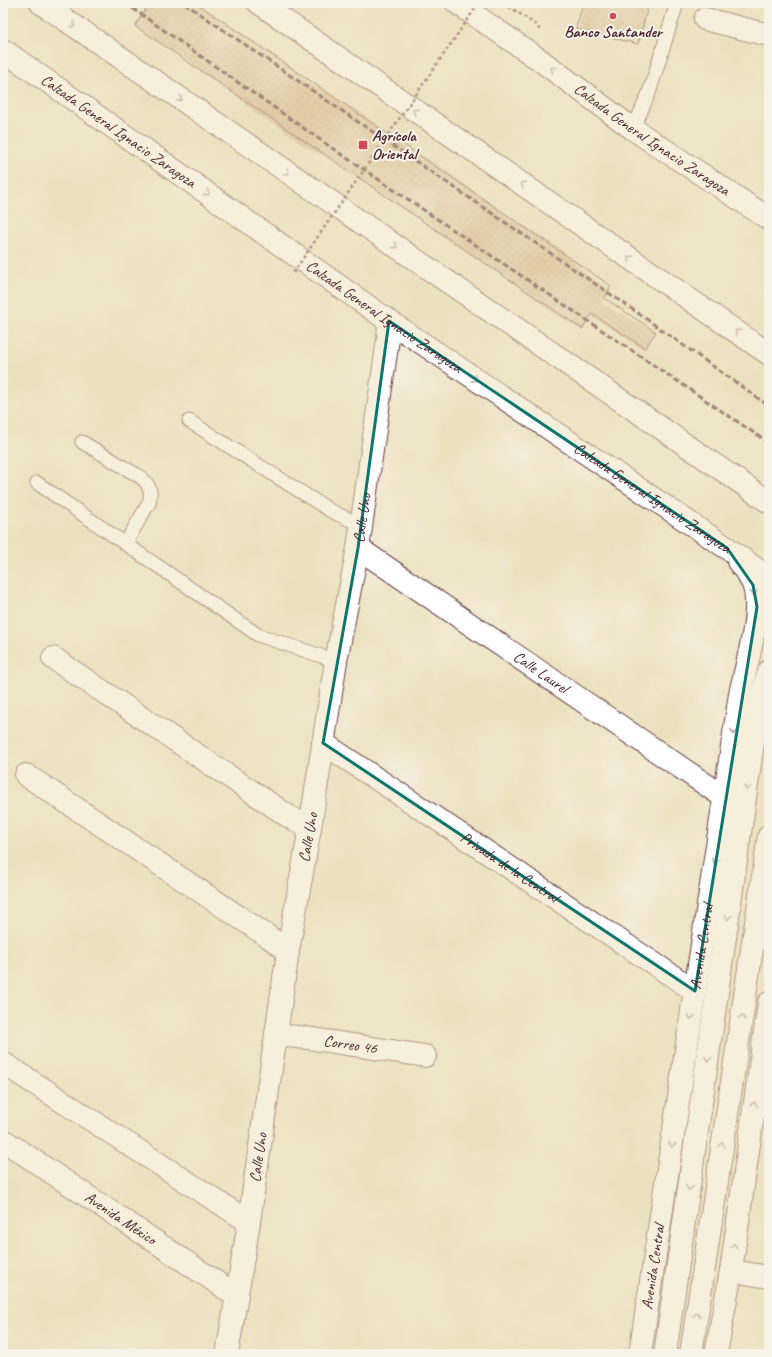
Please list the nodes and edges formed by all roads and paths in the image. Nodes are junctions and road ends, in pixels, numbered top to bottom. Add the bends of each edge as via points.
1 (41, 3) edge
2 (259, 3) edge
3 (457, 3) edge
4 (479, 3) edge
5 (504, 3) edge
6 (677, 3) edge
7 (704, 19) dead end
8 (536, 25) dead end
9 (769, 35) edge
10 (3, 50) edge
11 (633, 129) junction
12 (769, 219) edge
13 (293, 273) dead end
14 (389, 321) junction
15 (769, 354) edge
16 (189, 421) dead end
17 (82, 442) dead end
18 (37, 483) dead end
19 (769, 502) edge
20 (361, 525) junction
21 (125, 544) junction
22 (358, 548) junction
23 (727, 548) junction
24 (769, 578) edge
25 (53, 658) dead end
26 (336, 661) junction
27 (769, 669) edge
28 (740, 694) junction
29 (323, 743) junction
30 (26, 775) dead end
31 (724, 797) junction
32 (310, 828) junction
33 (769, 836) edge
34 (288, 951) junction
35 (695, 991) junction
36 (769, 1003) edge
37 (767, 1029) edge
38 (276, 1035) junction
39 (424, 1056) dead end
40 (3, 1064) edge
41 (3, 1140) edge
42 (249, 1222) junction
43 (731, 1270) junction
44 (769, 1277) edge
45 (237, 1296) junction
46 (227, 1354) edge
47 (640, 1354) edge
48 (665, 1354) edge
49 (691, 1354) edge
50 (716, 1354) edge

1 -> 19 main road
15 -> 2 main road
11 -> 3 main road, Calzada General Ignacio Zaragoza
4 - 13 path, bridge
5 - 8 path
6 - 11 lane via 649,93
7 - 9 main road
10 -> 14 main road, Calzada General Ignacio Zaragoza
11 - 12 main road, Calzada General Ignacio Zaragoza
14 - 20 main road, Calle Uno
14 -> 23 main road, Calzada General Ignacio Zaragoza
16 - 20 lane via 331,511
17 - 21 lane via 142,478 150,489 149,503
18 - 21 lane
20 - 22 main road, Calle Uno
21 - 26 lane via 258,635
22 - 26 main road, Calle Uno
22 - 31 main road, Calle Laurel
23 - 24 main road, Calzada General Ignacio Zaragoza
23 -> 28 main road, Avenida Central via 753,585 757,607
25 - 32 main road via 288,816
26 - 29 main road, Calle Uno
27 - 28 main road via 757,673
27 -> 48 main road, Avenida Central via 758,708
28 -> 31 main road, Avenida Central
29 - 32 main road, Calle Uno
29 - 35 main road, Privada de la Central
30 - 34 main road
31 -> 35 main road, Avenida Central
32 - 34 main road, Calle Uno
49 -> 33 main road
34 - 38 main road, Calle Uno
35 -> 47 main road, Avenida Central
36 - 37 main road
43 -> 37 main road
38 - 39 main road, Correo 46
38 - 42 main road, Calle Uno
40 - 42 main road
41 - 45 main road, Avenida México
42 - 45 main road, Calle Uno
43 - 44 main road
43 - 50 main road
45 - 46 main road, Calle Uno

